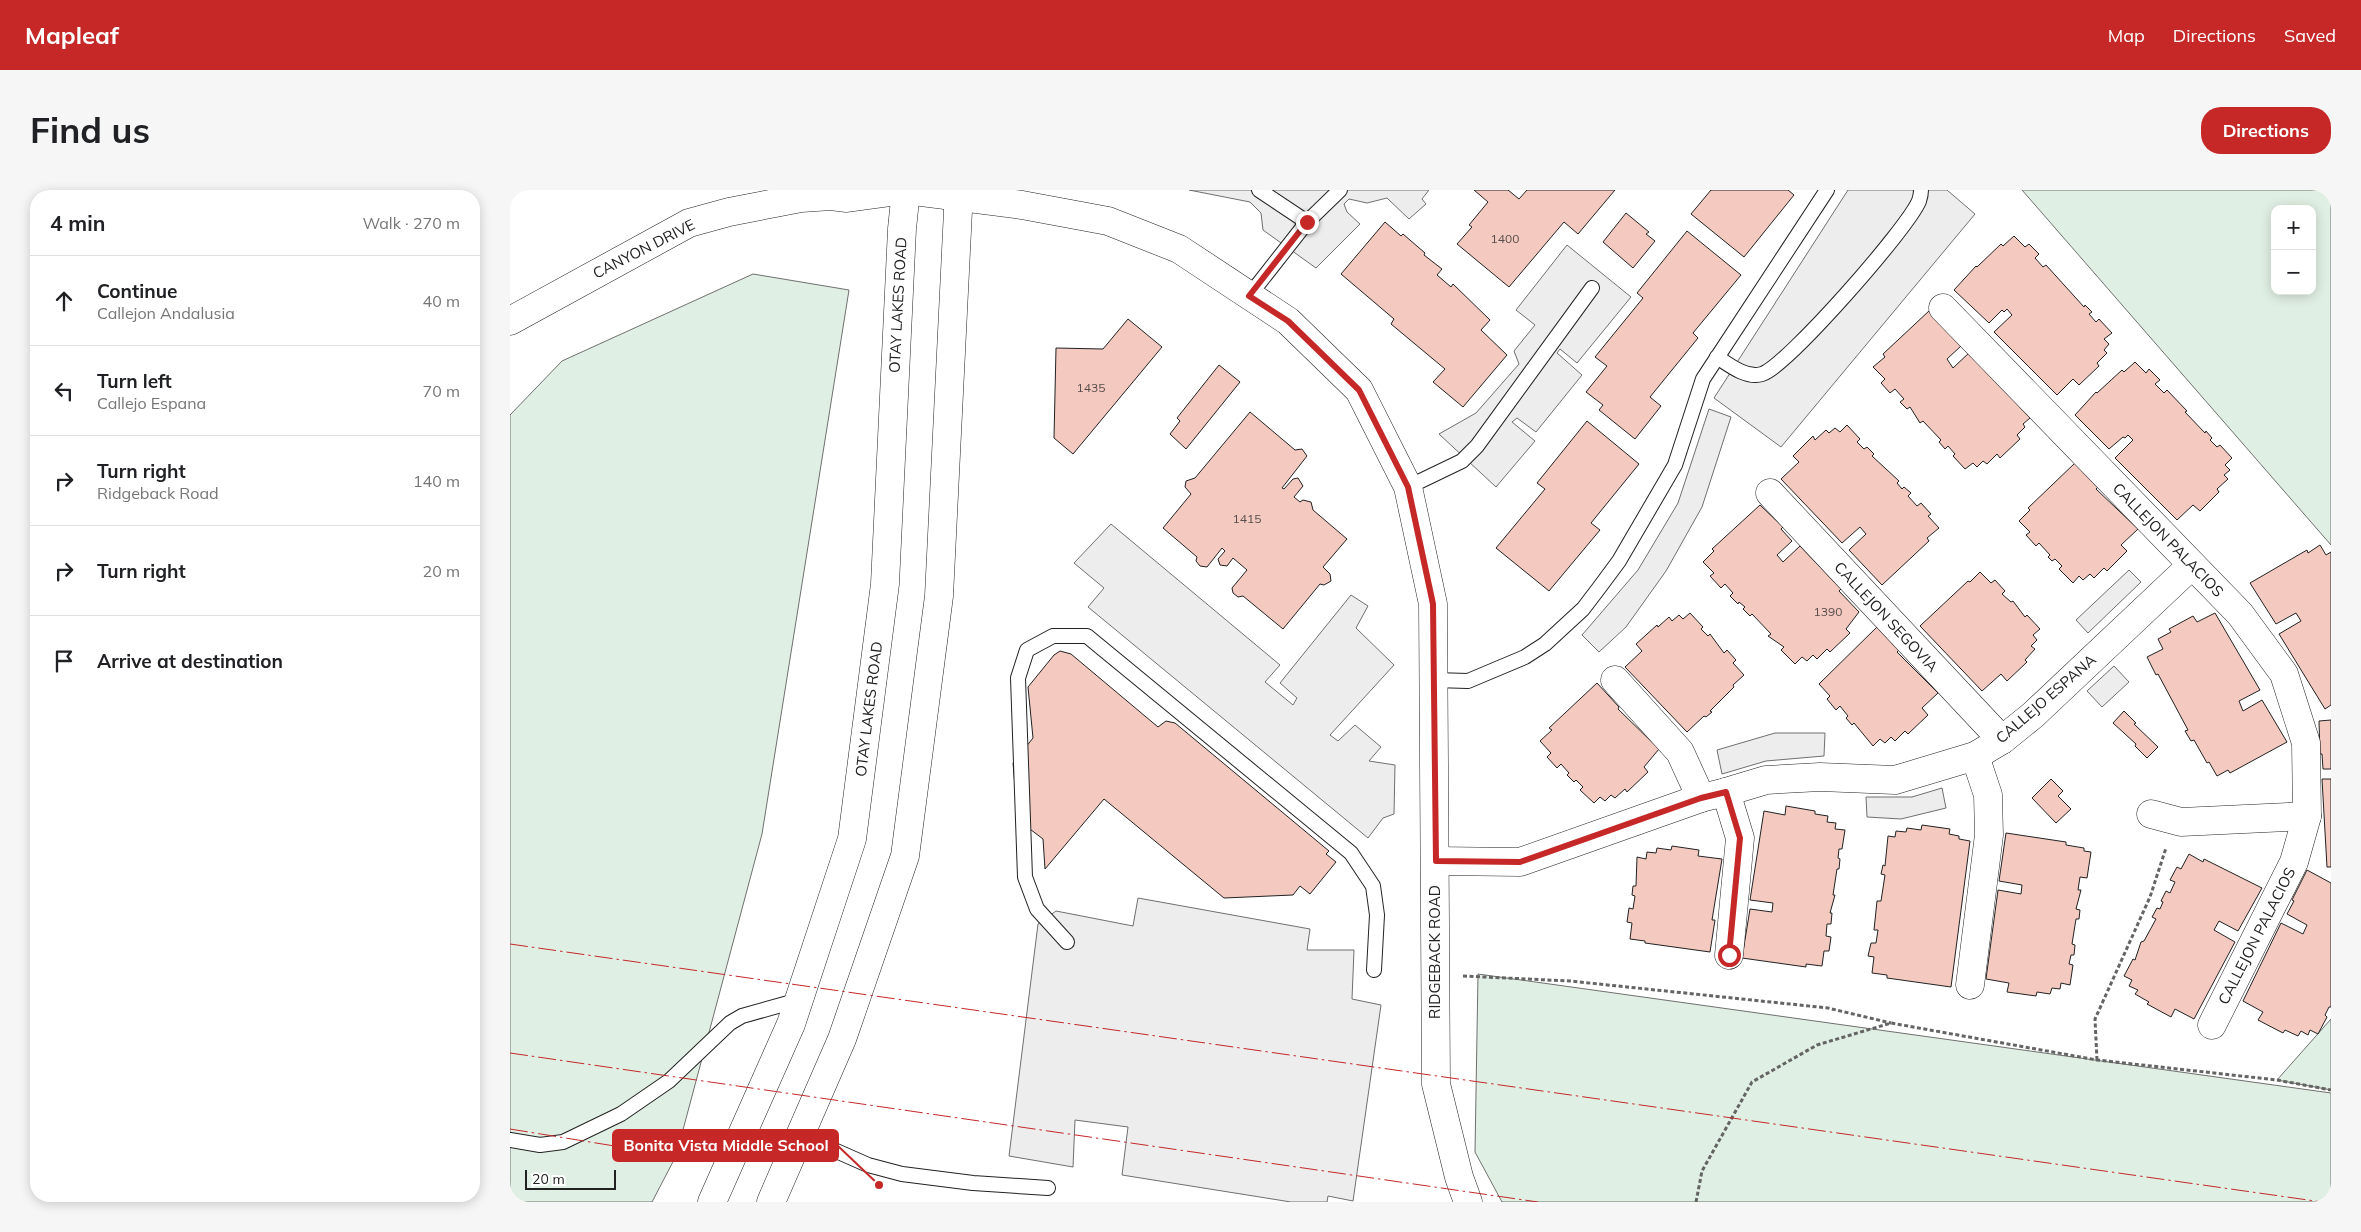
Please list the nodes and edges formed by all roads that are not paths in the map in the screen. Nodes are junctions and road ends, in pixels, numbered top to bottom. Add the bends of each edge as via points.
1 (906, 190) edge
2 (1259, 190) edge
3 (1340, 190) edge
4 (1827, 190) edge
5 (1920, 190) edge
6 (959, 193) edge
7 (1307, 222) junction
8 (1592, 288) dead end
9 (1249, 296) junction
10 (1944, 308) dead end
11 (510, 321) edge
12 (1717, 357) junction
13 (1408, 487) junction
14 (1770, 494) dead end
15 (2192, 565) junction
16 (1434, 680) junction
17 (1615, 680) dead end
18 (2002, 740) junction
19 (1975, 756) junction
20 (1713, 795) junction
21 (2151, 814) dead end
22 (2307, 816) junction
23 (1436, 861) junction
24 (1067, 942) dead end
25 (1729, 955) dead end
26 (1374, 970) dead end
27 (1970, 985) dead end
28 (799, 1000) junction
29 (2212, 1025) dead end
30 (800, 1134) junction
31 (510, 1140) edge
32 (1048, 1188) dead end
33 (712, 1202) edge
34 (771, 1202) edge
35 (1468, 1202) edge

1 - 6 street, CANYON DRIVE
1 - 11 street, CANYON DRIVE via 847,198 801,198 689,223
1 - 28 street, OTAY LAKES ROAD via 885,584 853,829
2 - 7 lane
3 - 7 lane
4 - 12 lane
5 - 12 lane via 1919,202 1825,319 1764,374 1740,371
6 - 9 street, RIDGEBACK ROAD via 1108,221 1179,250
6 - 30 street via 938,596 905,856 842,1039
7 - 9 lane
8 - 13 lane via 1477,446 1462,460
9 - 13 street, RIDGEBACK ROAD via 1288,321 1359,390
10 - 15 street, CALLEJON PALACIOS
12 - 16 lane via 1703,379 1675,465 1619,561 1583,609 1545,644 1525,657 1468,681
13 - 16 street, RIDGEBACK ROAD via 1433,604
14 - 18 street, CALLEJON SEGOVIA
15 - 18 street, CALLEJO ESPANA
15 - 22 street, CALLEJON PALACIOS via 2240,614 2284,674 2306,743
16 - 23 street, RIDGEBACK ROAD
17 - 20 street via 1680,752
18 - 19 street, CALLEJO ESPANA
19 - 20 street, CALLEJO ESPANA via 1894,780 1820,777 1766,780
19 - 27 street via 1988,795 1989,835
20 - 23 street, CALLEJO ESPANA via 1520,862
20 - 25 street via 1740,838
21 - 22 street via 2181,822
22 - 29 street, CALLEJON PALACIOS via 2294,862
23 - 35 street, RIDGEBACK ROAD via 1436,1084
24 - 26 lane via 1037,910 1026,877 1018,678 1027,650 1053,636 1087,636 1351,853 1373,886 1377,915
28 - 31 lane via 742,1016 730,1023 669,1082 621,1114 562,1142 540,1145
28 - 33 street, OTAY LAKES ROAD
30 - 32 lane via 868,1165 902,1174
30 - 34 street

